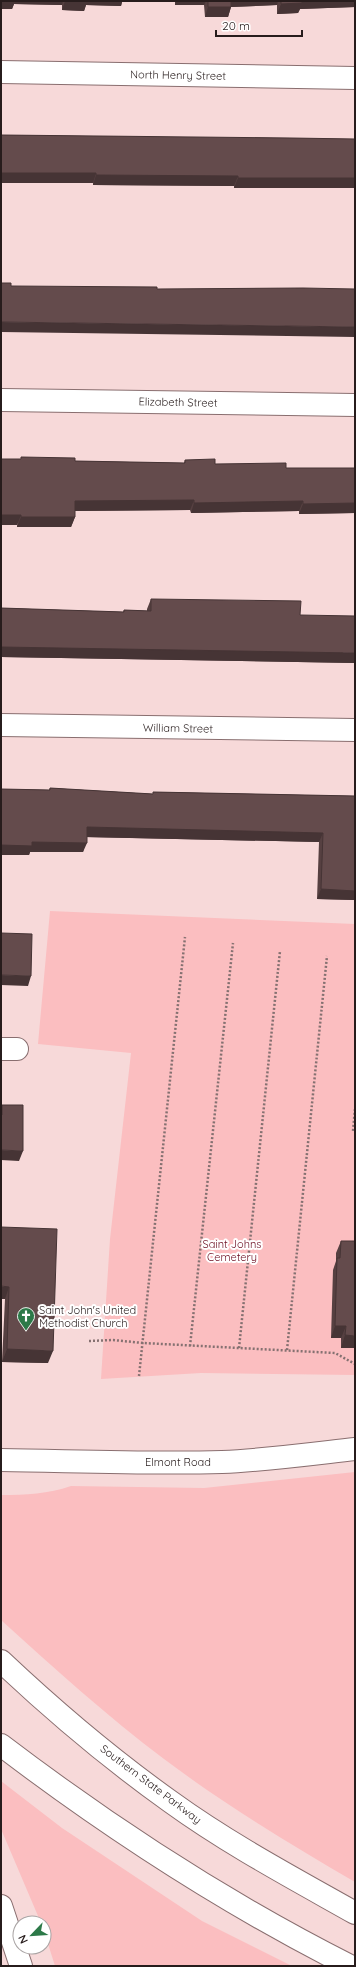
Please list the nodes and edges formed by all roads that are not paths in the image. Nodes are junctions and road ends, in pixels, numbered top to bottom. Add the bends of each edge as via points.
1 (1, 72) edge
2 (355, 78) edge
3 (1, 400) edge
4 (355, 404) edge
5 (1, 725) edge
6 (355, 730) edge
7 (355, 1449) edge
8 (1, 1460) edge
9 (1, 1661) edge
10 (1, 1745) edge
11 (1, 1906) edge
12 (355, 1913) edge
13 (22, 1966) edge
14 (350, 1966) edge

1 - 2 main road, North Henry Street
3 - 4 main road, Elizabeth Street
5 - 6 main road, William Street
7 - 8 main road, Elmont Road via 223,1462
9 - 12 main road, Southern State Parkway via 92,1740 171,1802 257,1857
10 - 14 main road via 163,1859
11 - 13 main road

